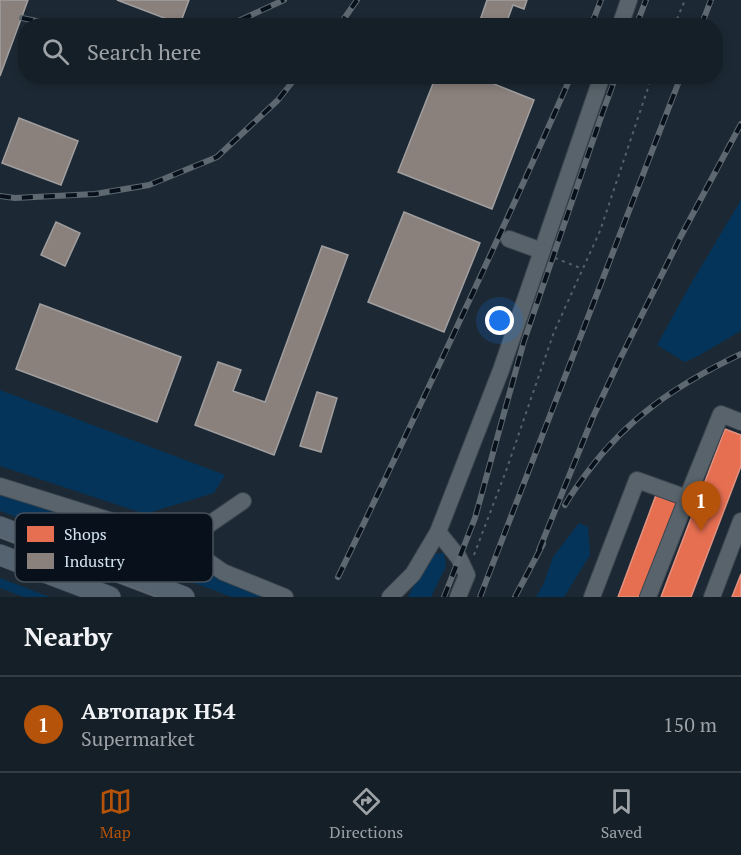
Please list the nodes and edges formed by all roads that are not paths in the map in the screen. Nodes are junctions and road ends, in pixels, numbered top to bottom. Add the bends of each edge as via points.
1 (629, 0) edge
2 (623, 18) edge
3 (599, 84) edge
4 (509, 239) dead end
5 (542, 251) junction
6 (741, 422) edge
7 (0, 486) edge
8 (687, 498) junction
9 (243, 501) dead end
10 (86, 513) edge
11 (741, 521) edge
12 (213, 522) edge
13 (0, 527) edge
14 (438, 532) junction
15 (15, 533) edge
16 (0, 555) edge
17 (15, 561) edge
18 (213, 565) edge
19 (71, 582) edge
20 (145, 582) edge
21 (110, 597) edge
22 (184, 597) edge
23 (285, 597) edge
24 (390, 597) edge
25 (458, 597) edge
26 (592, 597) edge
27 (648, 597) edge
28 (712, 597) edge

1 - 2 lane
3 - 5 lane
4 - 5 lane
5 - 14 lane
6 - 8 lane via 721,414
7 - 10 lane
8 - 26 lane via 636,480
8 - 27 lane
9 - 12 lane
11 - 28 lane
13 - 15 main road
14 - 24 lane via 413,574
14 - 25 lane via 467,575
16 - 17 main road
18 - 23 lane
19 - 21 main road
20 - 22 main road

